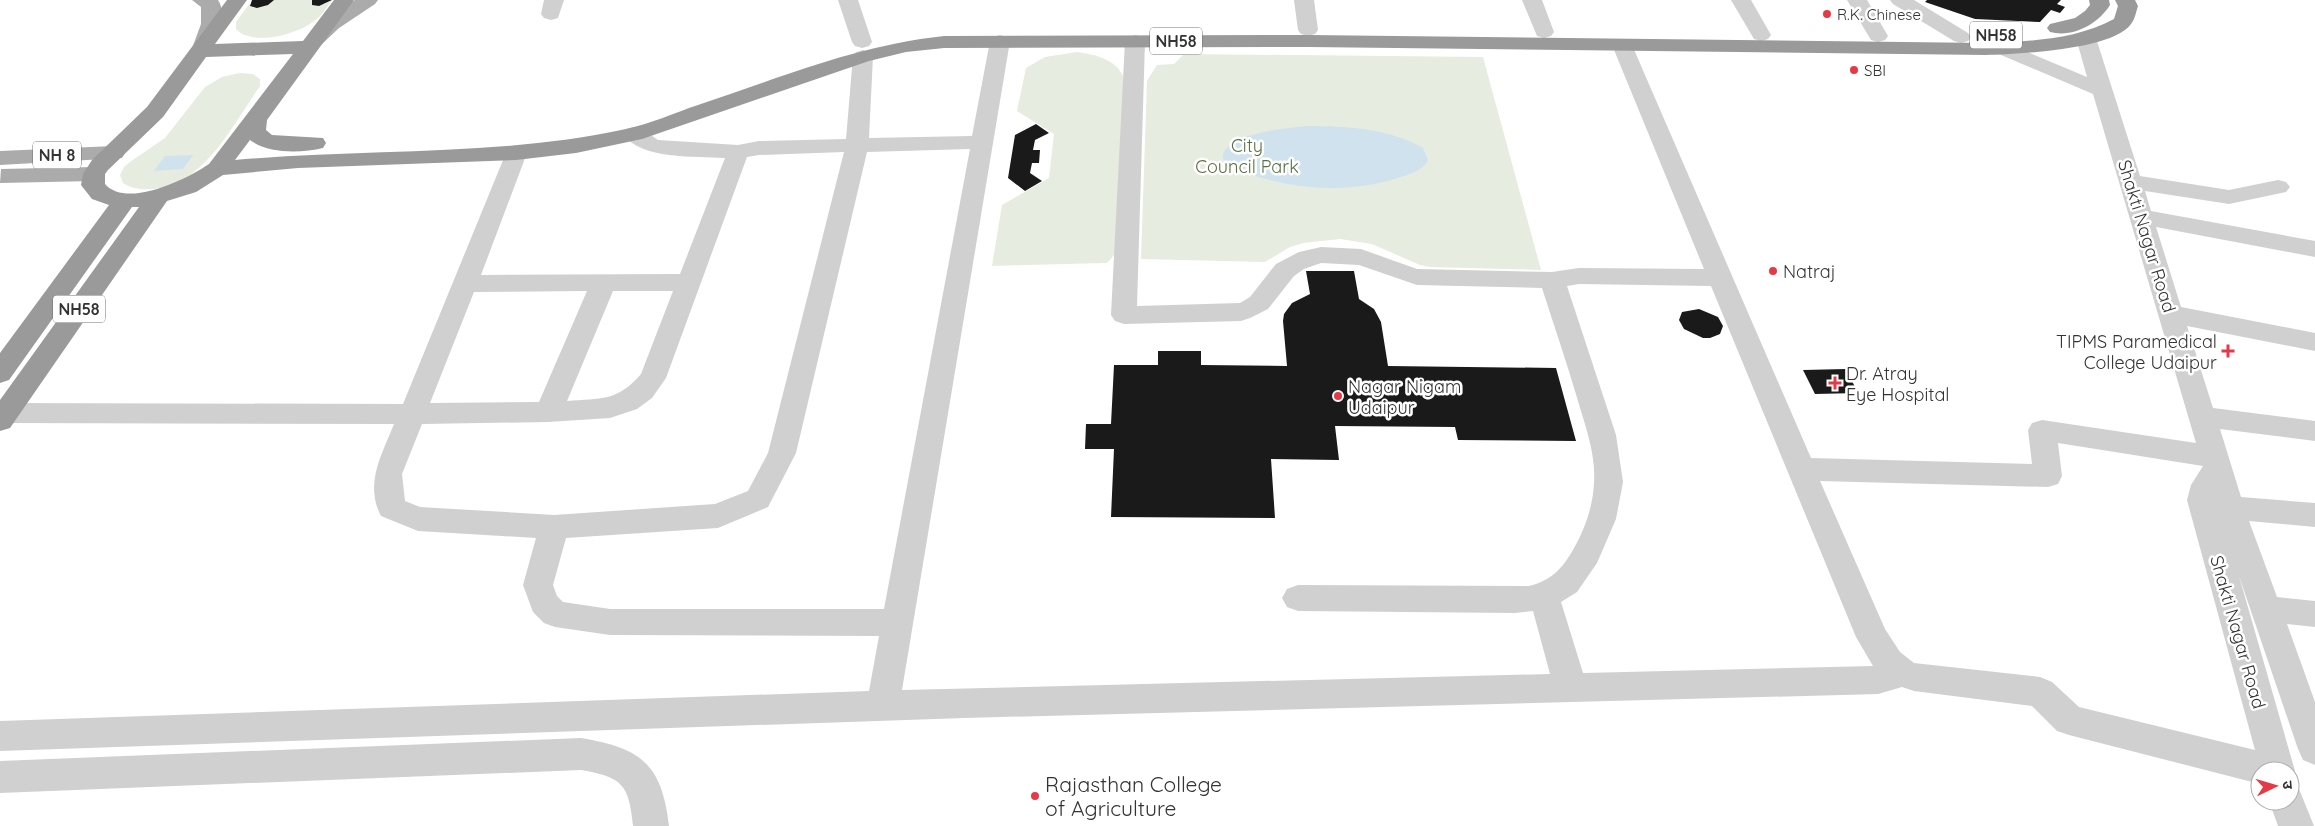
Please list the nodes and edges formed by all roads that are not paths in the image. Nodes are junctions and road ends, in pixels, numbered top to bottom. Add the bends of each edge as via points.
1 (202, 0) edge
2 (238, 0) edge
3 (344, 0) edge
4 (368, 0) edge
5 (848, 0) edge
6 (1304, 0) edge
7 (1532, 0) edge
8 (1741, 0) edge
9 (1857, 0) edge
10 (1900, 0) edge
11 (2099, 0) edge
12 (2125, 0) edge
13 (1308, 30) junction
14 (1544, 32) junction
15 (1761, 35) junction
16 (1878, 36) junction
17 (1961, 37) junction
18 (2086, 38) junction
19 (1000, 41) junction
20 (1135, 41) junction
21 (1622, 45) junction
22 (308, 47) junction
23 (2001, 48) junction
24 (862, 49) junction
25 (200, 51) junction
26 (2101, 90) junction
27 (257, 114) junction
28 (634, 134) junction
29 (982, 142) junction
30 (857, 146) junction
31 (114, 152) junction
32 (738, 152) junction
33 (516, 154) junction
34 (0, 158) edge
35 (217, 169) junction
36 (94, 174) junction
37 (0, 176) edge
38 (2130, 182) junction
39 (2278, 187) dead end
40 (158, 198) junction
41 (125, 200) junction
42 (2141, 217) junction
43 (2315, 249) edge
44 (1721, 278) junction
45 (1552, 280) junction
46 (688, 282) junction
47 (466, 284) junction
48 (603, 284) junction
49 (2171, 314) junction
50 (2315, 342) edge
51 (0, 372) edge
52 (548, 412) junction
53 (411, 414) junction
54 (3, 417) edge
55 (2203, 417) junction
56 (2315, 431) edge
57 (2217, 462) junction
58 (1801, 469) junction
59 (2230, 508) junction
60 (2315, 515) edge
61 (554, 527) junction
62 (1544, 596) junction
63 (1298, 598) dead end
64 (2266, 609) junction
65 (2315, 614) edge
66 (898, 623) junction
67 (1902, 673) junction
68 (1571, 688) junction
69 (883, 706) junction
70 (0, 736) edge
71 (2315, 748) edge
72 (2275, 761) edge
73 (2250, 765) edge
74 (0, 777) edge
75 (2291, 811) edge
76 (651, 826) edge
77 (2296, 826) edge

1 - 25 main road via 211,4 211,24
2 - 25 highway
3 - 22 highway, NH58
4 - 22 main road via 332,24
5 - 24 street
6 - 13 street
7 - 14 street
8 - 15 street
9 - 16 street
10 - 17 street
11 - 17 highway, NH58 via 2100,5 2092,17 2072,25 2016,34
12 - 18 highway, NH58 via 2128,6 2123,22
13 - 14 highway, NH58
13 - 24 highway, NH58 via 984,27 915,33
14 - 15 highway, NH58
15 - 16 highway, NH58
16 - 17 highway, NH58
18 - 23 highway, NH58 via 2040,46
18 - 26 street, Shakti Nagar Road
19 - 20 highway, NH58
19 - 24 highway, NH58
19 - 29 street
20 - 21 highway, NH58
20 - 45 street via 1124,315 1250,310 1263,300 1288,267 1329,255 1355,256 1417,277
21 - 23 highway, NH58
21 - 44 street
22 - 25 highway
22 - 27 highway, NH58
23 - 26 street
24 - 27 highway, NH58 via 787,63 636,116 552,135 273,143 257,135
24 - 28 highway, NH58
24 - 30 street
25 - 31 highway via 155,112
26 - 38 street, Shakti Nagar Road
27 - 35 highway, NH58
28 - 32 street via 653,146
28 - 33 highway, NH58
29 - 30 street
29 - 66 street
30 - 32 street via 759,148
30 - 61 street via 782,452 758,499 718,516
31 - 34 main road, NH 8
31 - 36 highway
32 - 46 street
33 - 35 highway, NH58 via 298,160
33 - 47 street
35 - 40 highway, NH58 via 199,182
36 - 37 main road, NH 8
36 - 41 highway, NH58 via 93,185 101,194
38 - 39 street via 2228,198
38 - 42 street, Shakti Nagar Road
40 - 41 highway, NH58
40 - 54 highway, NH58
41 - 51 highway, NH58
42 - 43 street
42 - 49 street, Shakti Nagar Road
44 - 45 street via 1579,276
44 - 58 street
45 - 62 street via 1601,432 1609,482 1601,525 1579,568 1558,591
46 - 48 street
46 - 52 street via 653,378 642,391 627,402 610,408
47 - 48 street
47 - 53 street
48 - 52 street
49 - 50 street
49 - 55 street, Shakti Nagar Road
52 - 53 street
53 - 54 street
53 - 61 street via 388,474 391,508 418,518
55 - 56 street
55 - 57 street, Shakti Nagar Road
57 - 58 street via 2042,430 2048,476
57 - 59 street, Shakti Nagar Road
57 - 72 street, Shakti Nagar Road via 2205,485 2202,500
58 - 67 street via 1872,637 1880,651
59 - 60 street
59 - 64 street, Shakti Nagar Road
61 - 66 street via 538,585 544,604 555,614 610,622
62 - 63 street via 1500,600
62 - 68 street
64 - 65 street
64 - 71 street, Shakti Nagar Road
66 - 69 street
67 - 68 street via 1878,680
67 - 73 street via 1926,680 2040,692 2069,720
68 - 69 street
69 - 70 street
74 - 76 street via 581,754 602,757 629,768 646,791
75 - 77 street

